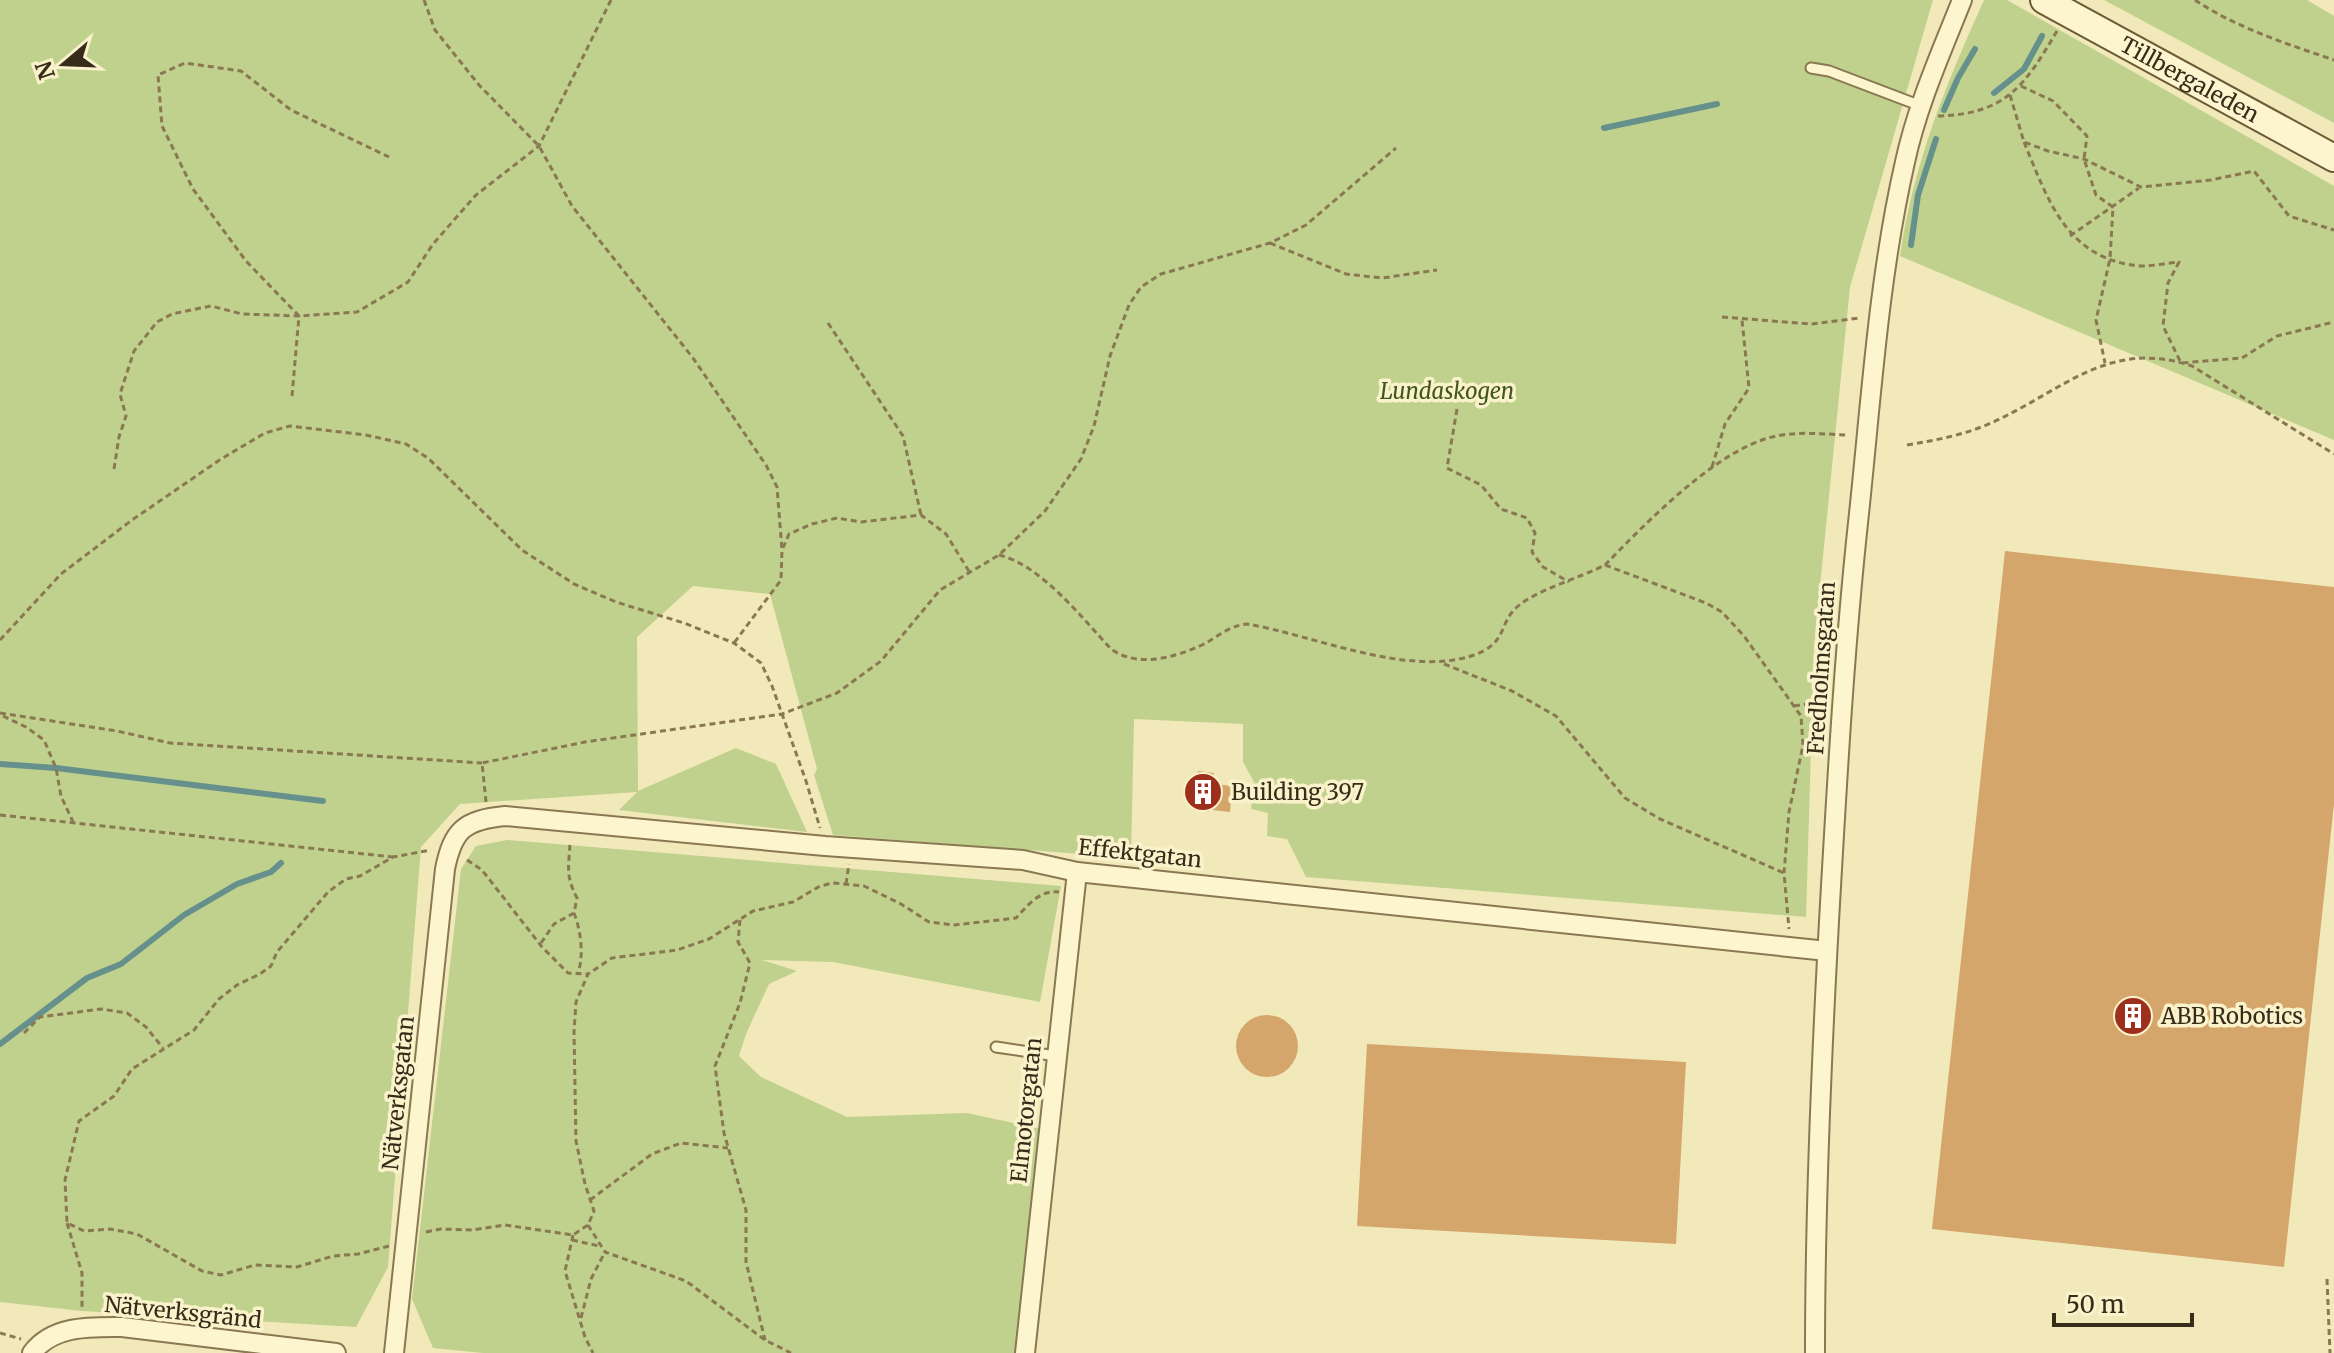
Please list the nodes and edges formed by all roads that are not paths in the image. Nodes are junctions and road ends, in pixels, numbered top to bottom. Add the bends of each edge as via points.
1 (1962, 0) edge
2 (2044, 0) edge
3 (1811, 68) dead end
4 (1920, 109) junction
5 (2334, 158) edge
6 (452, 844) joint
7 (1077, 872) junction
8 (1827, 951) junction
9 (996, 1047) dead end
10 (1056, 1056) junction
11 (32, 1353) edge
12 (336, 1353) edge
13 (394, 1353) edge
14 (1025, 1353) edge
15 (1815, 1353) edge

1 - 4 street, Fredholmsgatan
2 - 5 main road, Tillbergaleden
3 - 4 lane
4 - 8 street, Fredholmsgatan via 1900,187 1880,315 1842,699
6 - 7 street, Effektgatan via 466,825 505,816 1023,860
6 - 13 street, Nätverksgatan
7 - 8 street, Effektgatan
7 - 10 street, Elmotorgatan
8 - 15 street, Fredholmsgatan
9 - 10 lane
10 - 14 street, Elmotorgatan
11 - 12 street, Nätverksgränd via 56,1334 122,1327

